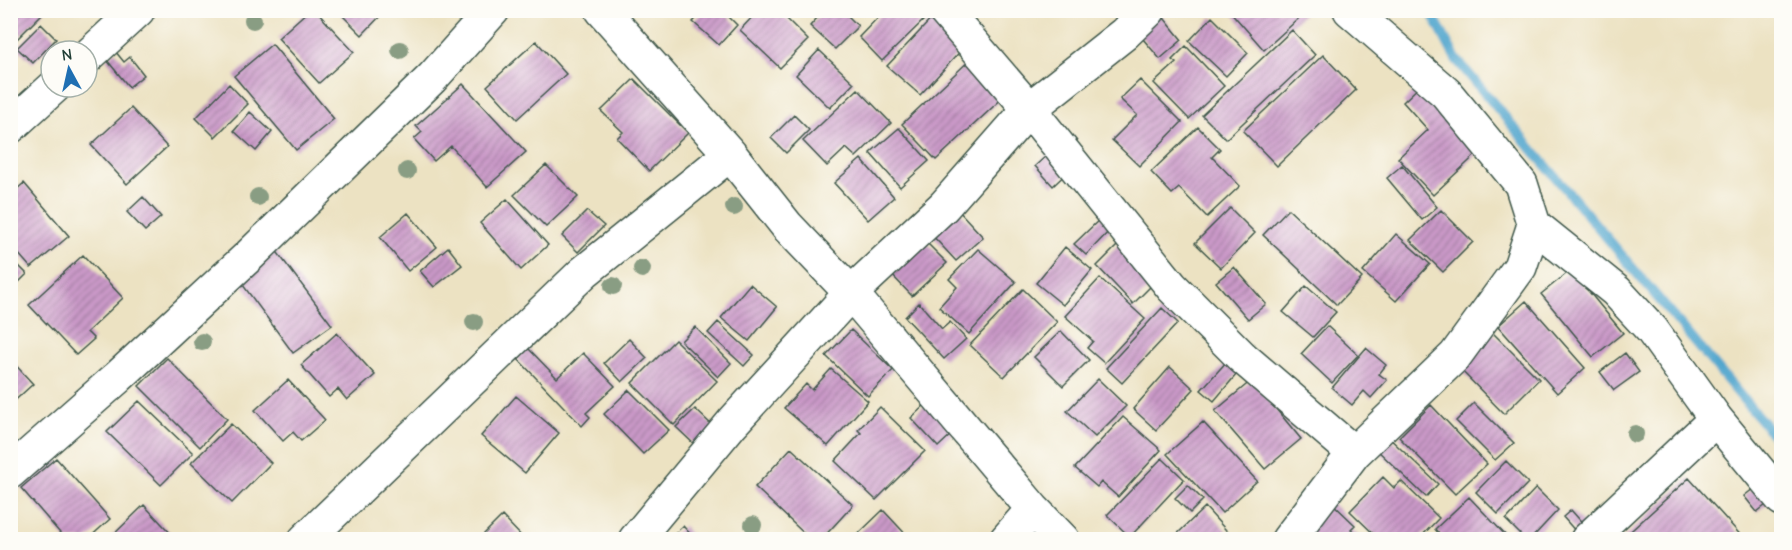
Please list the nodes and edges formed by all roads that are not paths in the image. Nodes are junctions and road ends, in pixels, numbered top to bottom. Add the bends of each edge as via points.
1 (138, 10) edge
2 (493, 10) edge
3 (602, 10) edge
4 (944, 10) edge
5 (1149, 10) edge
6 (1350, 10) edge
7 (99, 46) edge
8 (41, 99) edge
9 (1029, 109) junction
10 (10, 127) edge
11 (730, 154) junction
12 (1534, 225) junction
13 (851, 293) junction
14 (1716, 419) junction
15 (1354, 453) junction
16 (10, 472) edge
17 (1782, 499) edge
18 (1033, 508) junction
19 (305, 540) edge
20 (635, 540) edge
21 (1006, 540) edge
22 (1063, 540) edge
23 (1288, 540) edge
24 (1587, 540) edge

1 - 7 street
2 - 16 street via 432,78 250,255
3 - 11 street
4 - 9 street
5 - 9 street
6 - 12 street via 1446,93 1521,184
8 - 10 street
9 - 13 street via 944,206
9 - 15 street via 1172,287 1242,357
11 - 13 street via 787,226
11 - 19 street via 584,272
12 - 14 street via 1616,291 1652,330
12 - 15 street via 1520,267 1455,356
13 - 18 street
13 - 20 street via 733,422
14 - 17 street
14 - 24 street
15 - 23 street
18 - 21 street
18 - 22 street

